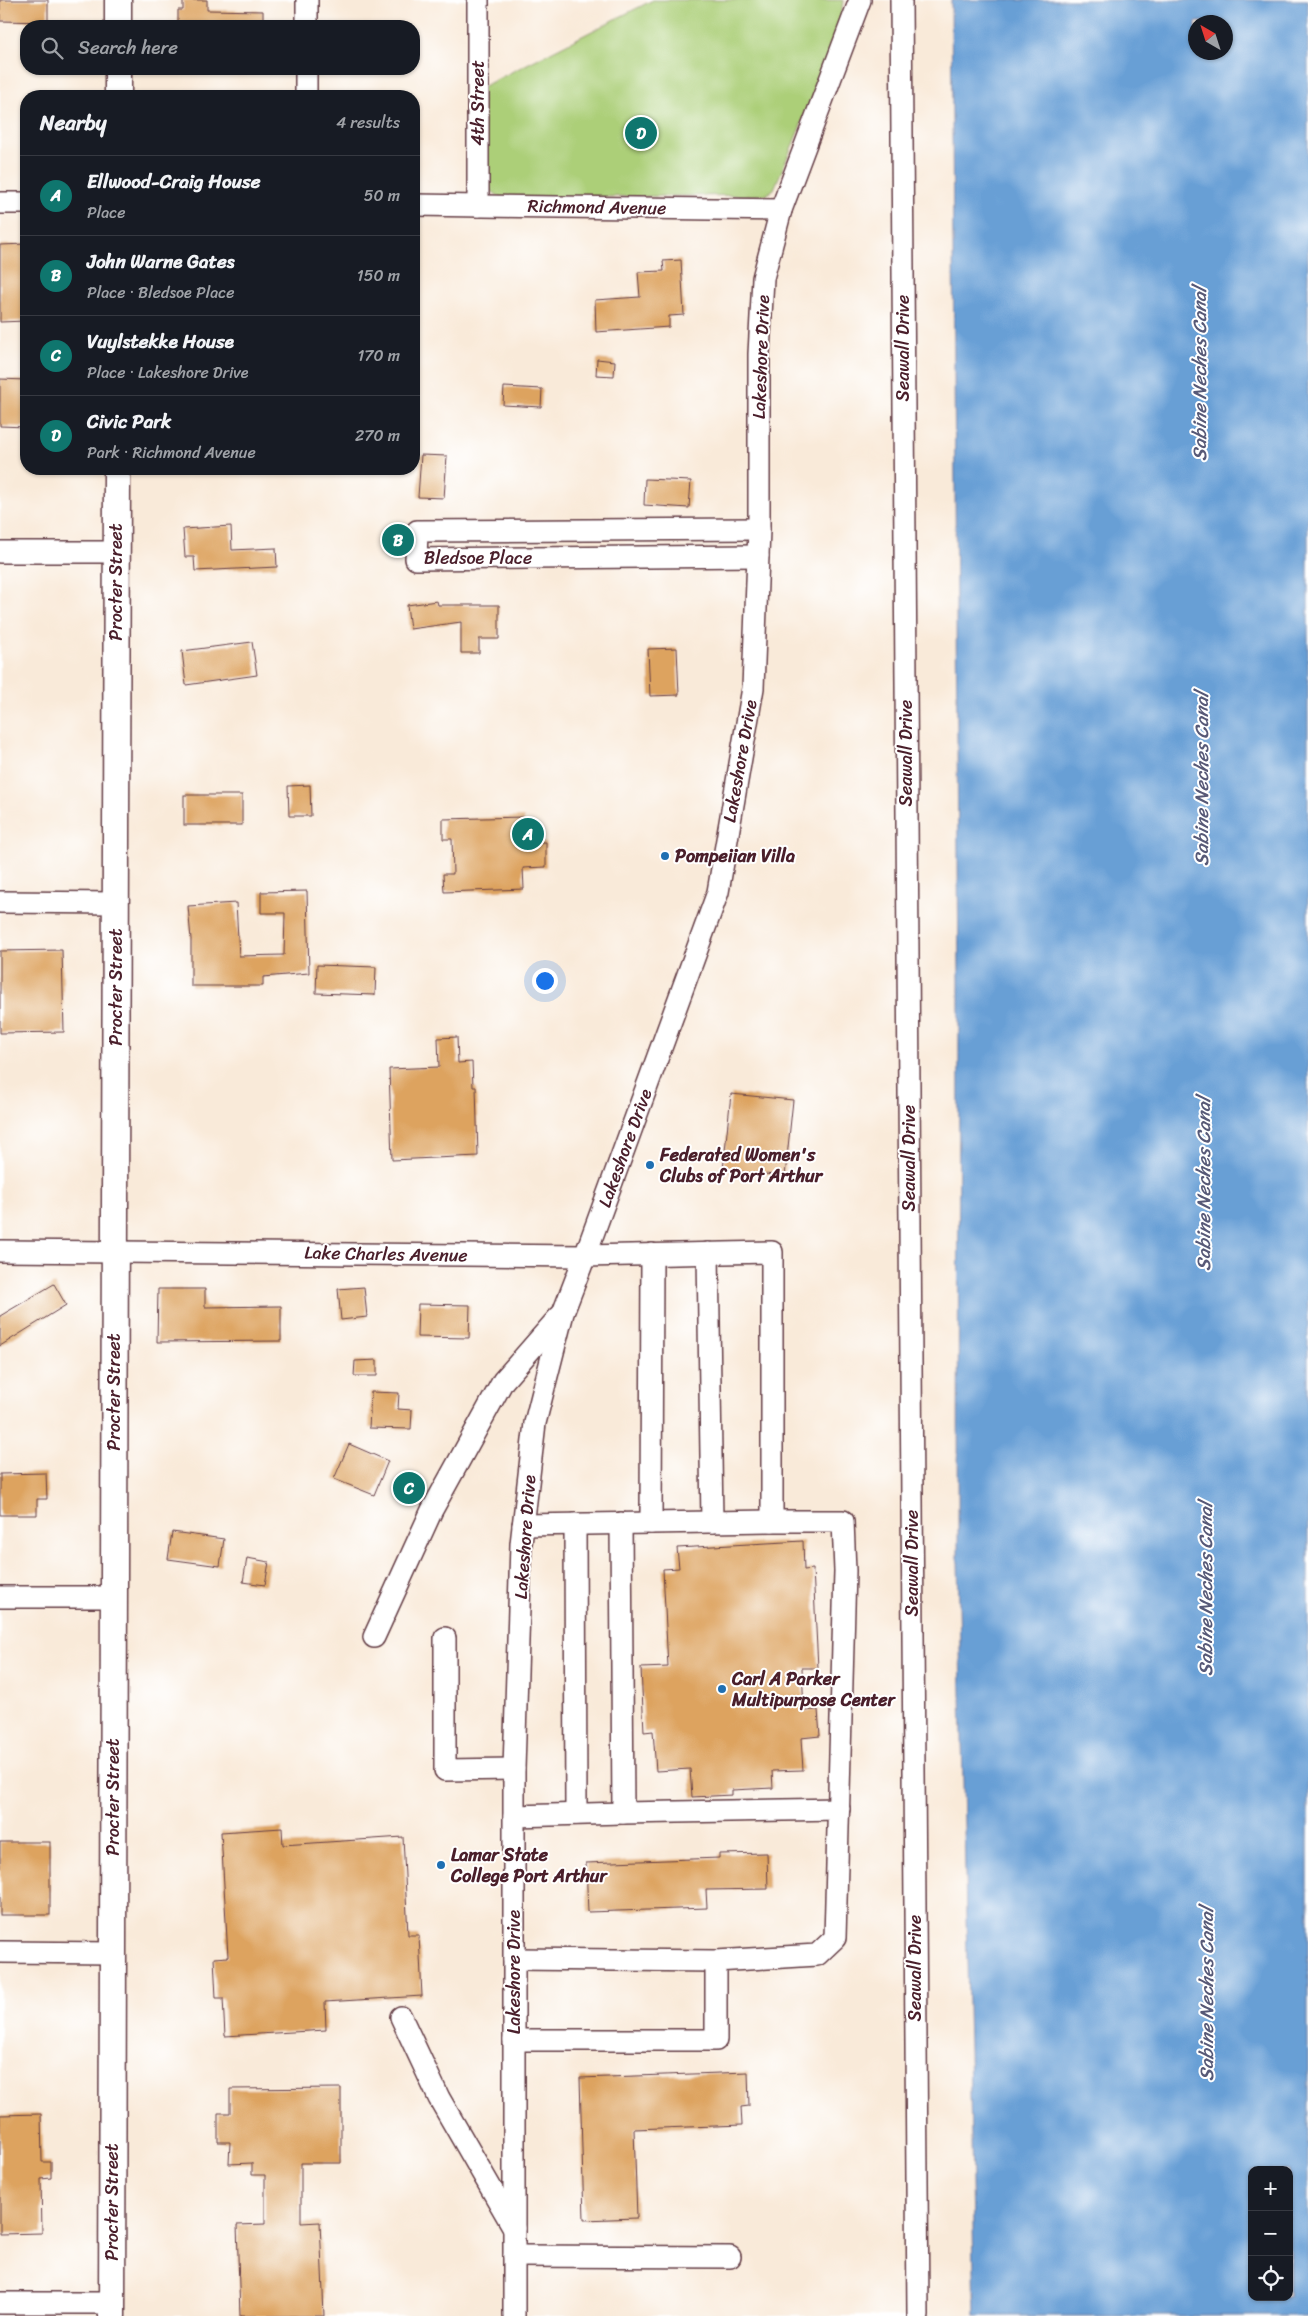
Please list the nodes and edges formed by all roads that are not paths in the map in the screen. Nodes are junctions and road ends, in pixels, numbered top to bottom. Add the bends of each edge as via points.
1 (118, 0) edge
2 (307, 0) edge
3 (478, 0) edge
4 (860, 0) edge
5 (901, 0) edge
6 (118, 20) edge
7 (307, 20) edge
8 (118, 75) edge
9 (306, 75) edge
10 (118, 90) edge
11 (306, 90) edge
12 (0, 203) edge
13 (20, 203) edge
14 (420, 205) edge
15 (478, 206) junction
16 (781, 210) junction
17 (117, 475) edge
18 (759, 529) junction
19 (0, 552) edge
20 (116, 552) junction
21 (758, 556) junction
22 (0, 902) edge
23 (116, 903) junction
24 (0, 1251) edge
25 (114, 1251) junction
26 (708, 1253) junction
27 (652, 1254) junction
28 (585, 1256) junction
29 (562, 1313) junction
30 (772, 1521) junction
31 (651, 1522) junction
32 (712, 1522) junction
33 (621, 1523) junction
34 (576, 1524) junction
35 (523, 1525) junction
36 (0, 1596) edge
37 (114, 1597) junction
38 (374, 1637) dead end
39 (445, 1638) dead end
40 (514, 1768) junction
41 (840, 1809) junction
42 (623, 1813) junction
43 (576, 1814) junction
44 (514, 1816) junction
45 (0, 1952) edge
46 (113, 1952) junction
47 (514, 1959) junction
48 (716, 1961) junction
49 (401, 2016) dead end
50 (514, 2040) junction
51 (514, 2228) junction
52 (514, 2256) junction
53 (730, 2257) dead end
54 (0, 2303) edge
55 (112, 2310) edge
56 (514, 2316) edge
57 (918, 2316) edge

1 - 6 main road
2 - 7 street
3 - 15 street, 4th Street
4 - 16 street, Lakeshore Drive
5 - 57 street, Seawall Drive
8 - 10 main road
9 - 11 street
12 - 13 street
14 - 15 street, Richmond Avenue
15 - 16 street, Richmond Avenue
16 - 18 street, Lakeshore Drive via 763,278 759,354
17 - 20 main road, Procter Street
18 - 21 street, Lakeshore Drive
18 - 21 street, Bledsoe Place via 417,531 416,559
19 - 20 street
20 - 23 main road, Procter Street
21 - 28 street, Lakeshore Drive via 753,688 718,892
22 - 23 street
23 - 25 main road, Procter Street
24 - 25 street, Lake Charles Avenue
25 - 28 street, Lake Charles Avenue
25 - 37 main road, Procter Street
26 - 27 street, Lake Charles Avenue
26 - 30 street, Lake Charles Avenue via 772,1252
26 - 32 street
27 - 28 street, Lake Charles Avenue
27 - 31 street
28 - 29 street, Lakeshore Drive
29 - 35 street, Lakeshore Drive via 535,1423
29 - 38 street via 503,1381 432,1510
30 - 32 street
30 - 41 street via 843,1521 845,1570
31 - 32 street
31 - 33 street
33 - 34 street
33 - 42 street
34 - 35 street
34 - 43 street
35 - 40 street, Lakeshore Drive
36 - 37 street
37 - 46 main road, Procter Street
39 - 40 street via 445,1770
40 - 44 street, Lakeshore Drive
41 - 42 street
41 - 48 street via 835,1938 817,1955
42 - 43 street
43 - 44 street
44 - 47 street, Lakeshore Drive
45 - 46 street
46 - 55 main road, Procter Street
47 - 48 street
47 - 50 street, Lakeshore Drive
48 - 50 street via 716,2040
49 - 51 street via 439,2098
50 - 51 street, Lakeshore Drive
51 - 52 street, Lakeshore Drive
52 - 53 street
52 - 56 street, Lakeshore Drive
54 - 55 street

